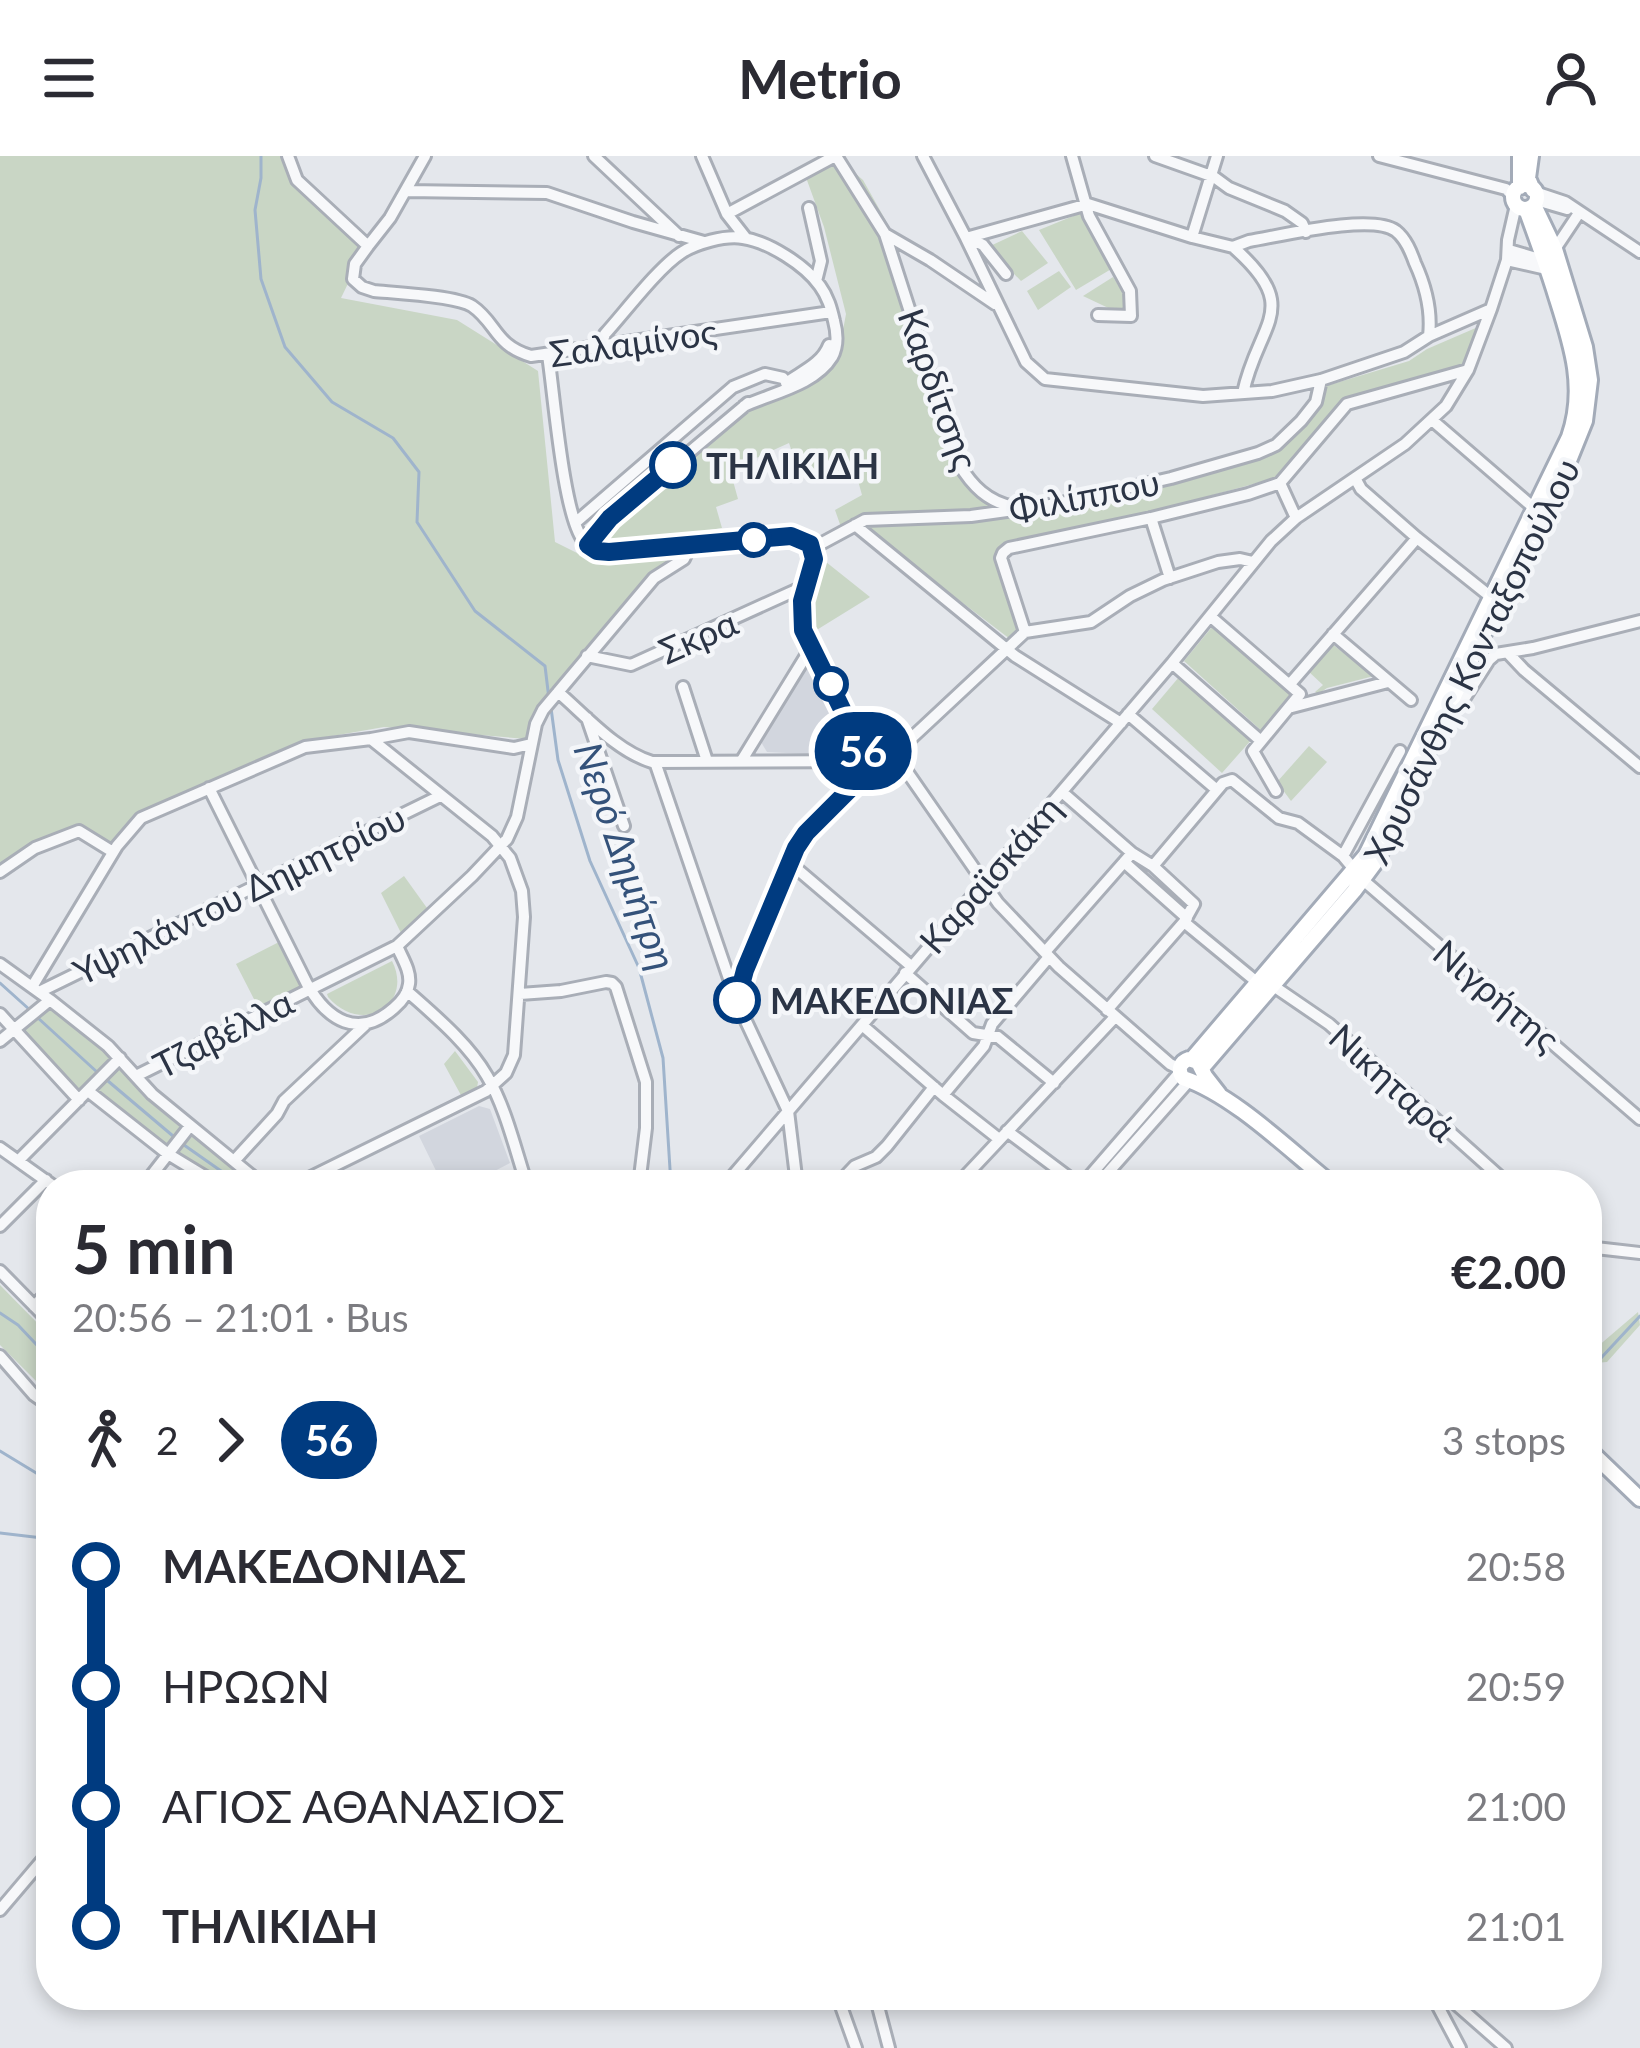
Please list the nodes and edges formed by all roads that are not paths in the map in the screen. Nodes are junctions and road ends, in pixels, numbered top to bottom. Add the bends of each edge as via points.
1 (288, 156) edge
2 (425, 156) edge
3 (594, 156) edge
4 (702, 156) edge
5 (835, 156) edge
6 (922, 156) edge
7 (1072, 156) edge
8 (1155, 156) edge
9 (1216, 156) edge
10 (1379, 156) edge
11 (1523, 159) edge
12 (1211, 176) junction
13 (1471, 179) junction
14 (1501, 181) junction
15 (407, 190) junction
16 (1525, 198) junction
17 (1088, 204) junction
18 (809, 208) dead end
19 (1578, 212) junction
20 (727, 214) junction
21 (1306, 232) junction
22 (885, 234) junction
23 (680, 236) junction
24 (1192, 237) junction
25 (966, 238) junction
26 (748, 239) junction
27 (707, 243) junction
28 (368, 246) junction
29 (1233, 247) junction
30 (1640, 253) edge
31 (1508, 255) junction
32 (1553, 261) junction
33 (1006, 274) dead end
34 (816, 281) junction
35 (998, 306) junction
36 (1491, 309) junction
37 (831, 312) junction
38 (1098, 315) dead end
39 (1429, 336) junction
40 (601, 345) junction
41 (548, 355) junction
42 (1468, 370) junction
43 (1321, 380) junction
44 (787, 385) junction
45 (1243, 392) junction
46 (1432, 419) junction
47 (1355, 478) junction
48 (1280, 483) junction
49 (1029, 507) junction
50 (1534, 508) junction
51 (1151, 518) junction
52 (1296, 518) junction
53 (575, 524) junction
54 (855, 525) junction
55 (1417, 538) junction
56 (588, 545) junction
57 (690, 546) junction
58 (813, 548) junction
59 (1253, 562) junction
60 (1170, 578) junction
61 (805, 586) junction
62 (1490, 597) junction
63 (1210, 616) junction
64 (1640, 621) edge
65 (1025, 632) junction
66 (1333, 634) junction
67 (812, 646) junction
68 (1008, 651) junction
69 (1508, 652) junction
70 (587, 656) junction
71 (1172, 663) junction
72 (1388, 682) junction
73 (1290, 684) junction
74 (683, 687) dead end
75 (555, 696) junction
76 (1411, 700) dead end
77 (1452, 702) junction
78 (1292, 707) junction
79 (586, 715) junction
80 (1124, 718) junction
81 (371, 739) junction
82 (1262, 740) junction
83 (531, 744) junction
84 (1400, 751) dead end
85 (894, 753) junction
86 (706, 760) junction
87 (742, 760) junction
88 (873, 761) junction
89 (655, 762) junction
90 (1640, 767) edge
91 (208, 788) junction
92 (1216, 790) junction
93 (1276, 791) dead end
94 (1062, 792) junction
95 (440, 796) junction
96 (624, 826) dead end
97 (502, 845) junction
98 (113, 852) junction
99 (1343, 856) junction
100 (1128, 858) junction
101 (790, 863) junction
102 (1153, 866) junction
103 (0, 872) edge
104 (1359, 875) junction
105 (983, 882) junction
106 (257, 884) junction
107 (1185, 920) junction
108 (397, 946) junction
109 (1047, 954) junction
110 (0, 964) edge
111 (908, 970) junction
112 (1265, 984) junction
113 (310, 989) junction
114 (407, 991) junction
115 (40, 993) junction
116 (520, 994) junction
117 (736, 1001) junction
118 (1111, 1013) junction
119 (0, 1014) edge
120 (368, 1023) junction
121 (862, 1024) junction
122 (15, 1029) junction
123 (989, 1034) junction
124 (0, 1041) edge
125 (120, 1058) junction
126 (1191, 1070) junction
127 (136, 1076) junction
128 (1054, 1083) junction
129 (493, 1087) junction
130 (938, 1091) junction
131 (83, 1096) junction
132 (788, 1112) junction
133 (1640, 1119) edge
134 (190, 1126) junction
135 (1003, 1135) junction
136 (0, 1148) edge
137 (168, 1154) junction
138 (19, 1160) junction
139 (234, 1161) junction
140 (156, 1170) edge
141 (194, 1170) edge
142 (245, 1170) edge
143 (325, 1170) edge
144 (522, 1170) edge
145 (641, 1170) edge
146 (738, 1170) edge
147 (795, 1170) edge
148 (851, 1170) edge
149 (972, 1170) edge
150 (1058, 1170) edge
151 (1095, 1170) edge
152 (1113, 1170) edge
153 (1314, 1170) edge
154 (1492, 1170) edge
155 (36, 1173) edge
156 (36, 1194) edge
157 (0, 1226) edge
158 (1602, 1249) edge
159 (1640, 1253) edge
160 (0, 1271) edge
161 (34, 1306) edge
162 (0, 1356) edge
163 (36, 1396) edge
164 (1602, 1462) edge
165 (1640, 1499) edge
166 (36, 1868) edge
167 (0, 1910) edge
168 (842, 2010) edge
169 (878, 2010) edge
170 (1442, 2010) edge
171 (1463, 2010) edge
172 (856, 2048) edge
173 (889, 2048) edge
174 (1460, 2048) edge
175 (1506, 2048) edge

1 - 28 street via 297,180
2 - 15 street
3 - 23 street
4 - 20 street
5 - 20 street
5 - 22 street
6 - 25 street
7 - 17 street
8 - 12 street
9 - 12 street
10 - 13 street
11 - 14 street
11 - 16 main road, Χρυσάνθης Κονταξοπούλου
12 - 21 street via 1285,211
12 - 24 street
13 - 14 street
13 - 16 street
14 - 16 street
15 - 23 street via 547,193
15 - 28 street
16 - 19 street
16 - 31 street, Καραϊσκάκη
16 - 32 main road, Χρυσάνθης Κονταξοπούλου
17 - 24 street
17 - 25 street
17 - 38 street via 1130,291 1131,316
18 - 34 street
19 - 30 street
19 - 32 street
20 - 26 street
21 - 29 street
21 - 39 street via 1364,223 1400,234 1429,303
22 - 35 street
22 - 49 street, Καρδίτσης via 958,464 989,498
23 - 27 street
24 - 29 street
25 - 33 street via 983,245
25 - 35 street
26 - 27 street
26 - 34 street
27 - 40 street via 666,266
28 - 41 street, Σαλαμίνος via 353,269 360,286 464,302 505,345
29 - 45 street via 1258,268 1272,296
31 - 32 street
31 - 36 street, Καραϊσκάκη
32 - 50 main road, Χρυσάνθης Κονταξοπούλου via 1578,399
32 - 77 main road, Χρυσάνθης Κονταξοπούλου via 1588,362 1585,421
34 - 37 street
35 - 45 street via 1026,362 1045,379 1203,396
36 - 39 street
36 - 42 street, Καραϊσκάκη
37 - 40 street, Σαλαμίνος
37 - 44 street via 826,352
39 - 43 street
40 - 41 street, Σαλαμίνος
41 - 53 street
42 - 46 street, Καραϊσκάκη
42 - 48 street via 1347,404
43 - 45 street
43 - 49 street, Φιλίππου via 1301,421 1258,453
44 - 53 street via 765,374 733,387
44 - 56 street via 744,406
46 - 47 street, Καραϊσκάκη
46 - 50 street
47 - 52 street, Καραϊσκάκη
47 - 55 street
48 - 51 street
48 - 52 street
49 - 54 street, Φιλίππου
50 - 62 main road, Χρυσάνθης Κονταξοπούλου
51 - 60 street
51 - 65 street via 1003,553
52 - 59 street, Καραϊσκάκη
53 - 56 street
54 - 58 street, Φιλίππου
54 - 68 street
55 - 62 street
55 - 66 street
56 - 57 street via 609,552
57 - 58 street via 791,536
57 - 70 street
58 - 61 street
59 - 60 street via 1218,562
59 - 63 street, Καραϊσκάκη
60 - 65 street via 1091,622
61 - 67 street via 801,614
61 - 70 street, Σκρα via 634,664
62 - 104 main road, Χρυσάνθης Κονταξοπούλου
63 - 71 street, Καραϊσκάκη
63 - 73 street
64 - 69 street
65 - 68 street
66 - 72 street
66 - 73 street
67 - 87 street
67 - 88 street
68 - 80 street
68 - 85 street
69 - 77 street via 1493,656 1464,699
69 - 90 street
70 - 75 street
71 - 80 street, Καραϊσκάκη
71 - 82 street
72 - 76 street
72 - 78 street
73 - 78 street via 1300,694
74 - 86 street
75 - 79 street
75 - 83 street
77 - 104 main road, Χρυσάνθης Κονταξοπούλου via 1377,860
78 - 82 street
79 - 89 street
79 - 96 street
80 - 92 street
80 - 94 street, Καραϊσκάκη
81 - 83 street via 409,731
81 - 91 street via 305,747
81 - 95 street
82 - 93 street via 1252,751
83 - 97 street via 517,817
84 - 99 street
85 - 88 street
85 - 105 street
86 - 87 street
86 - 89 street
87 - 88 street
88 - 101 street via 806,833
89 - 117 street
91 - 98 street via 141,818
91 - 106 street
92 - 99 street, Νιγρήτης via 1229,779
92 - 102 street
94 - 100 street
94 - 105 street, Καραϊσκάκη
95 - 97 street
95 - 106 street, Υψηλάντου Δημητρίου
97 - 108 street, Τζαβέλλα
97 - 116 street via 523,899
98 - 103 street via 79,831
98 - 115 street
99 - 104 street, Νιγρήτης
100 - 102 street
100 - 107 street, Νικηταρά
100 - 109 street
101 - 111 street
101 - 117 street
102 - 107 street via 1192,902
104 - 112 main road, Χρυσάνθης Κονταξοπούλου
104 - 133 street, Νιγρήτης
105 - 109 street
105 - 111 street, Καραϊσκάκη
106 - 113 street
106 - 115 street, Υψηλάντου Δημητρίου
107 - 112 street, Νικηταρά
107 - 118 street
108 - 113 street, Τζαβέλλα
108 - 114 street
109 - 118 street
109 - 123 street
110 - 115 street
111 - 121 street, Καραϊσκάκη
111 - 123 street via 974,1033
112 - 126 main road, Χρυσάνθης Κονταξοπούλου
112 - 154 street, Νικηταρά via 1330,1024
113 - 120 street, Τζαβέλλα via 335,1018
113 - 127 street, Τζαβέλλα
114 - 120 street
114 - 129 street
115 - 122 street
115 - 125 street
116 - 129 street via 513,1058
116 - 145 street via 616,987 646,1082
117 - 132 street
118 - 126 street
118 - 128 street
119 - 122 street
120 - 139 street
121 - 130 street
121 - 132 street, Καραϊσκάκη
122 - 124 street
122 - 131 street
123 - 128 street
123 - 130 street
125 - 127 street
125 - 131 street
126 - 151 street, Χρυσάνθης Κονταξοπούλου
126 - 152 street, Χρυσάνθης Κονταξοπούλου
126 - 153 main road
127 - 134 street
128 - 135 street
129 - 143 street
129 - 144 street
130 - 135 street
130 - 148 street
131 - 137 street
131 - 138 street
132 - 146 street, Καραϊσκάκη
132 - 147 street
134 - 137 street
134 - 139 street
135 - 149 street
135 - 150 street
136 - 138 street
137 - 140 street
137 - 141 street
138 - 155 street
139 - 142 street
156 - 157 street
158 - 159 street
160 - 161 street
162 - 163 street
164 - 165 main road
166 - 167 street
168 - 172 street
169 - 173 street
170 - 174 street
171 - 175 street

